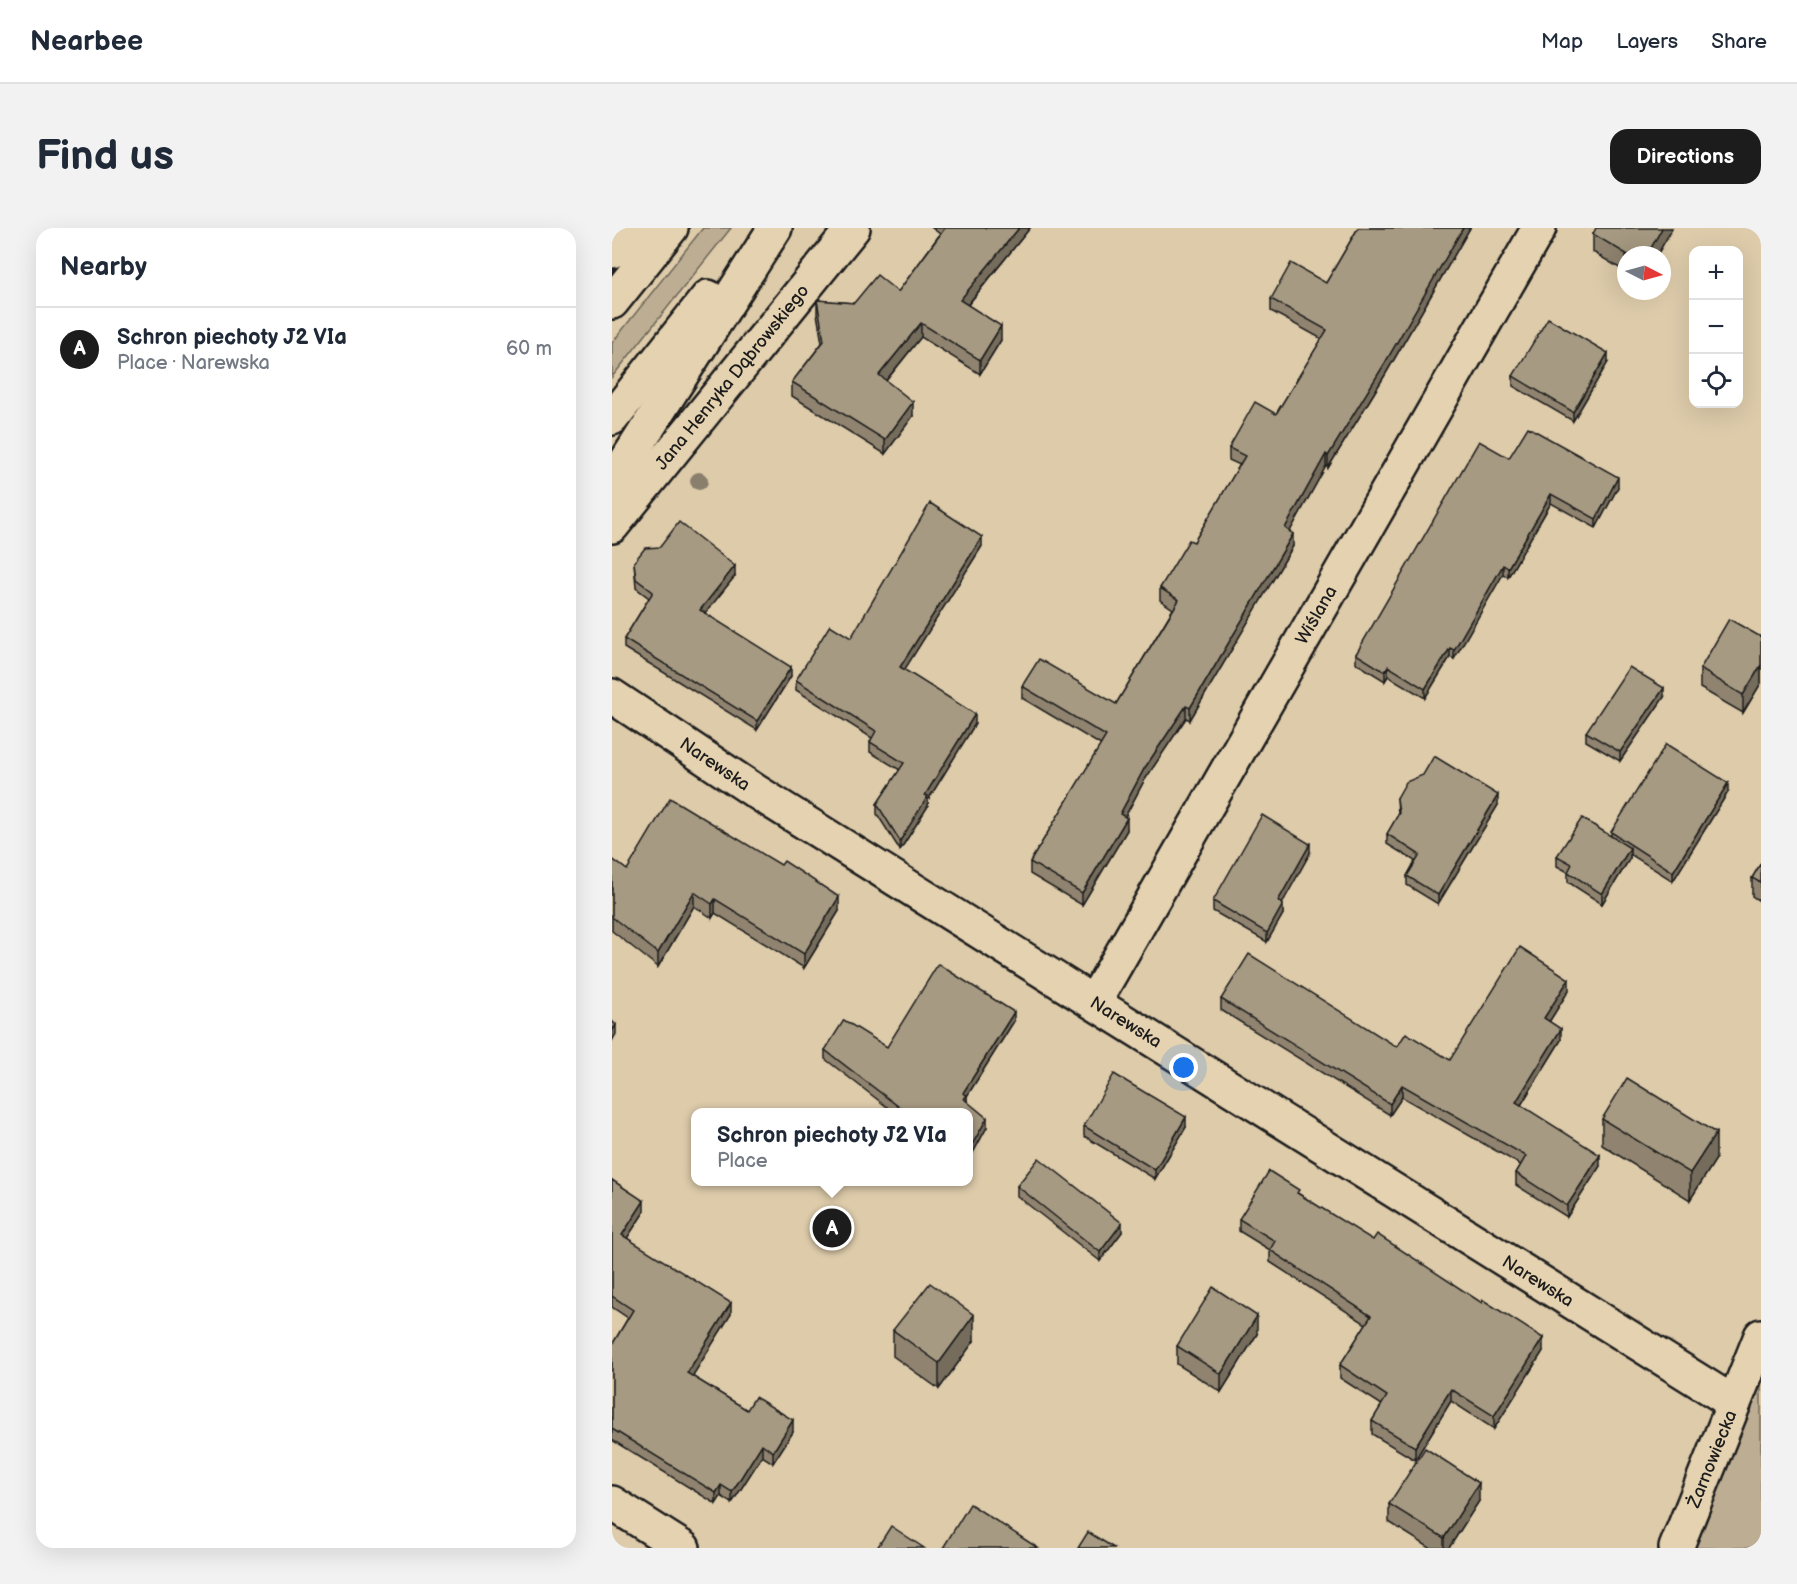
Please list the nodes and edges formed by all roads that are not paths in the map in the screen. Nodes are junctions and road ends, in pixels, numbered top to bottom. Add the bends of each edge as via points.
1 (638, 228) edge
2 (671, 228) edge
3 (763, 228) edge
4 (775, 228) edge
5 (853, 228) edge
6 (1539, 228) edge
7 (612, 251) edge
8 (612, 302) edge
9 (612, 418) edge
10 (612, 484) edge
11 (612, 526) edge
12 (612, 696) edge
13 (1094, 1002) junction
14 (1761, 1336) edge
15 (1734, 1403) junction
16 (612, 1503) edge
17 (683, 1548) edge
18 (1676, 1548) edge

1 - 7 street
2 - 8 street
3 - 9 street
4 - 10 street
5 - 11 street, Jana Henryka Dąbrowskiego
6 - 13 street, Wiślana
12 - 13 street, Narewska via 755,791
13 - 15 street, Narewska
14 - 15 street, Żarnowiecka
15 - 18 street, Żarnowiecka
16 - 17 street

